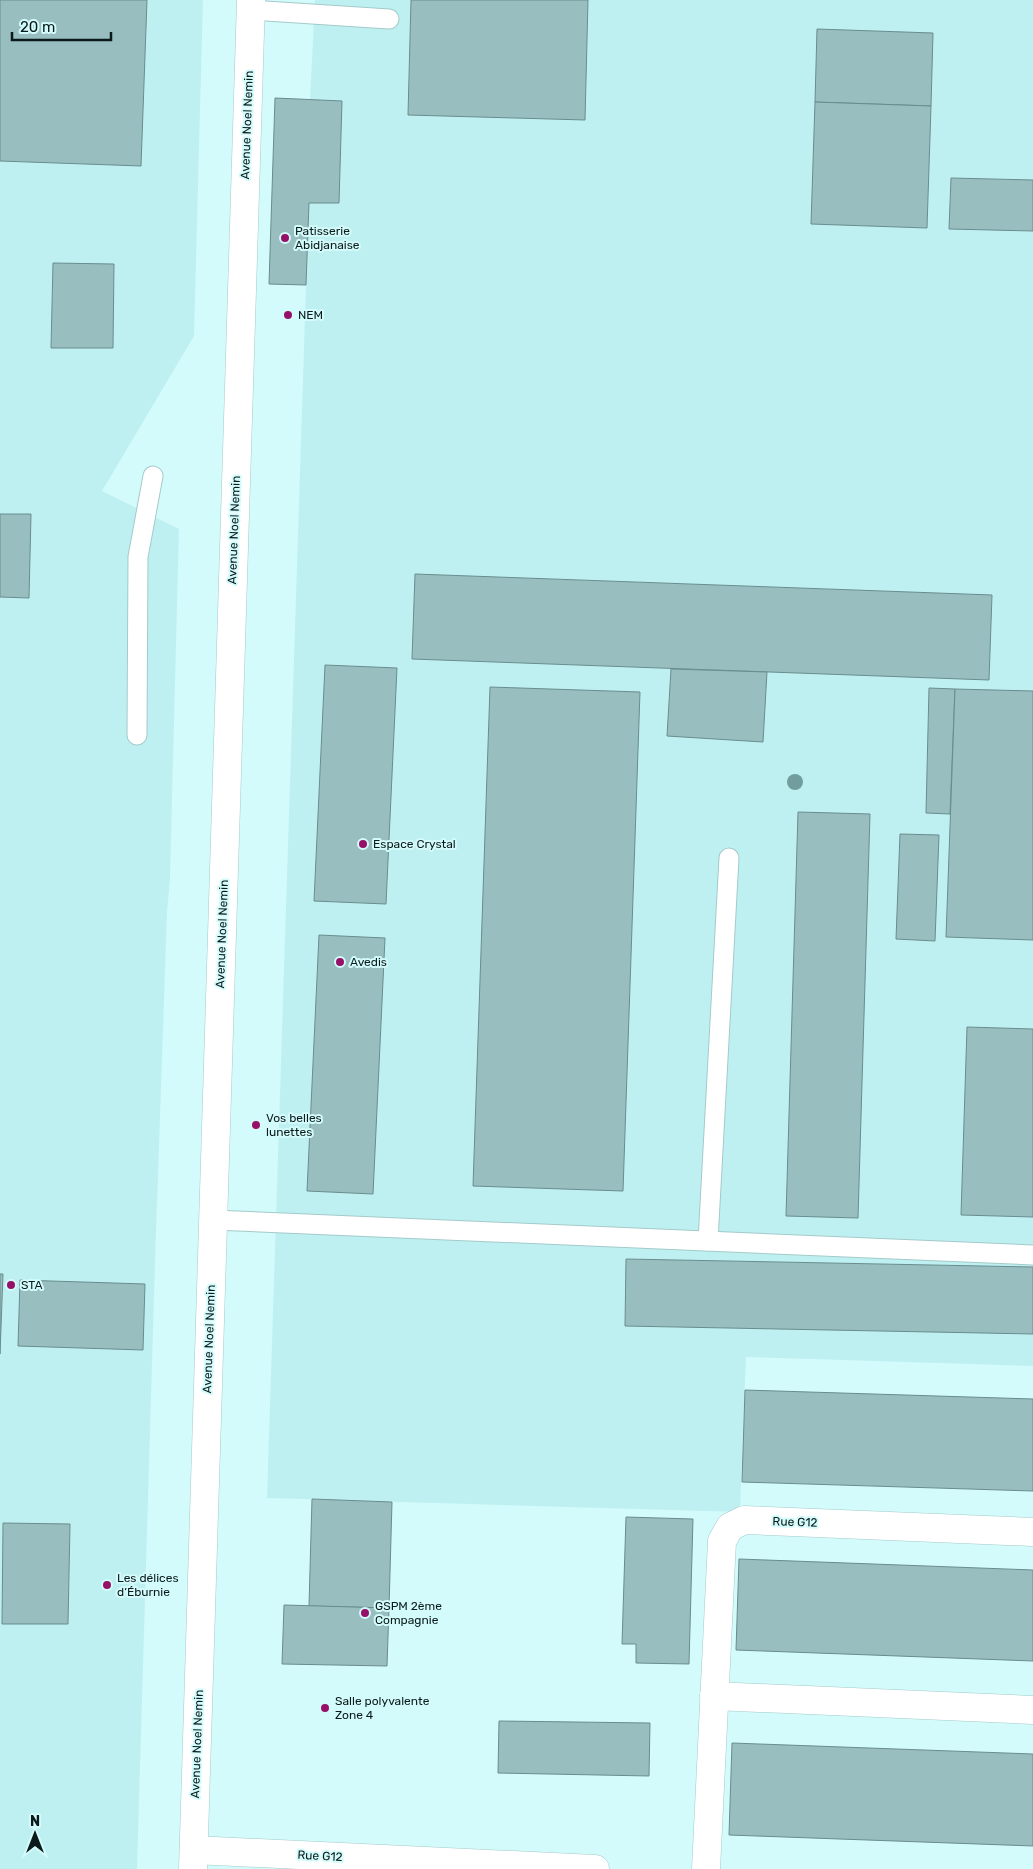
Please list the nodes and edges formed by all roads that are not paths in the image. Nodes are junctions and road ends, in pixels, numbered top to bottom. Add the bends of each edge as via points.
1 (250, 5) edge
2 (389, 19) dead end
3 (152, 476) dead end
4 (137, 735) dead end
5 (729, 858) dead end
6 (213, 1220) junction
7 (708, 1242) junction
8 (1033, 1255) edge
9 (1033, 1532) edge
10 (714, 1696) junction
11 (1033, 1710) edge
12 (193, 1859) edge
13 (595, 1869) edge
14 (706, 1869) edge

1 - 2 lane
1 - 6 street, Avenue Noel Nemin
3 - 4 lane via 138,557
5 - 7 lane
6 - 7 lane
6 - 12 street, Avenue Noel Nemin
7 - 8 lane
9 - 10 street, Rue G12 via 744,1520 730,1526 722,1541
10 - 11 street
10 - 14 street, Rue G12
12 - 13 street, Rue G12

